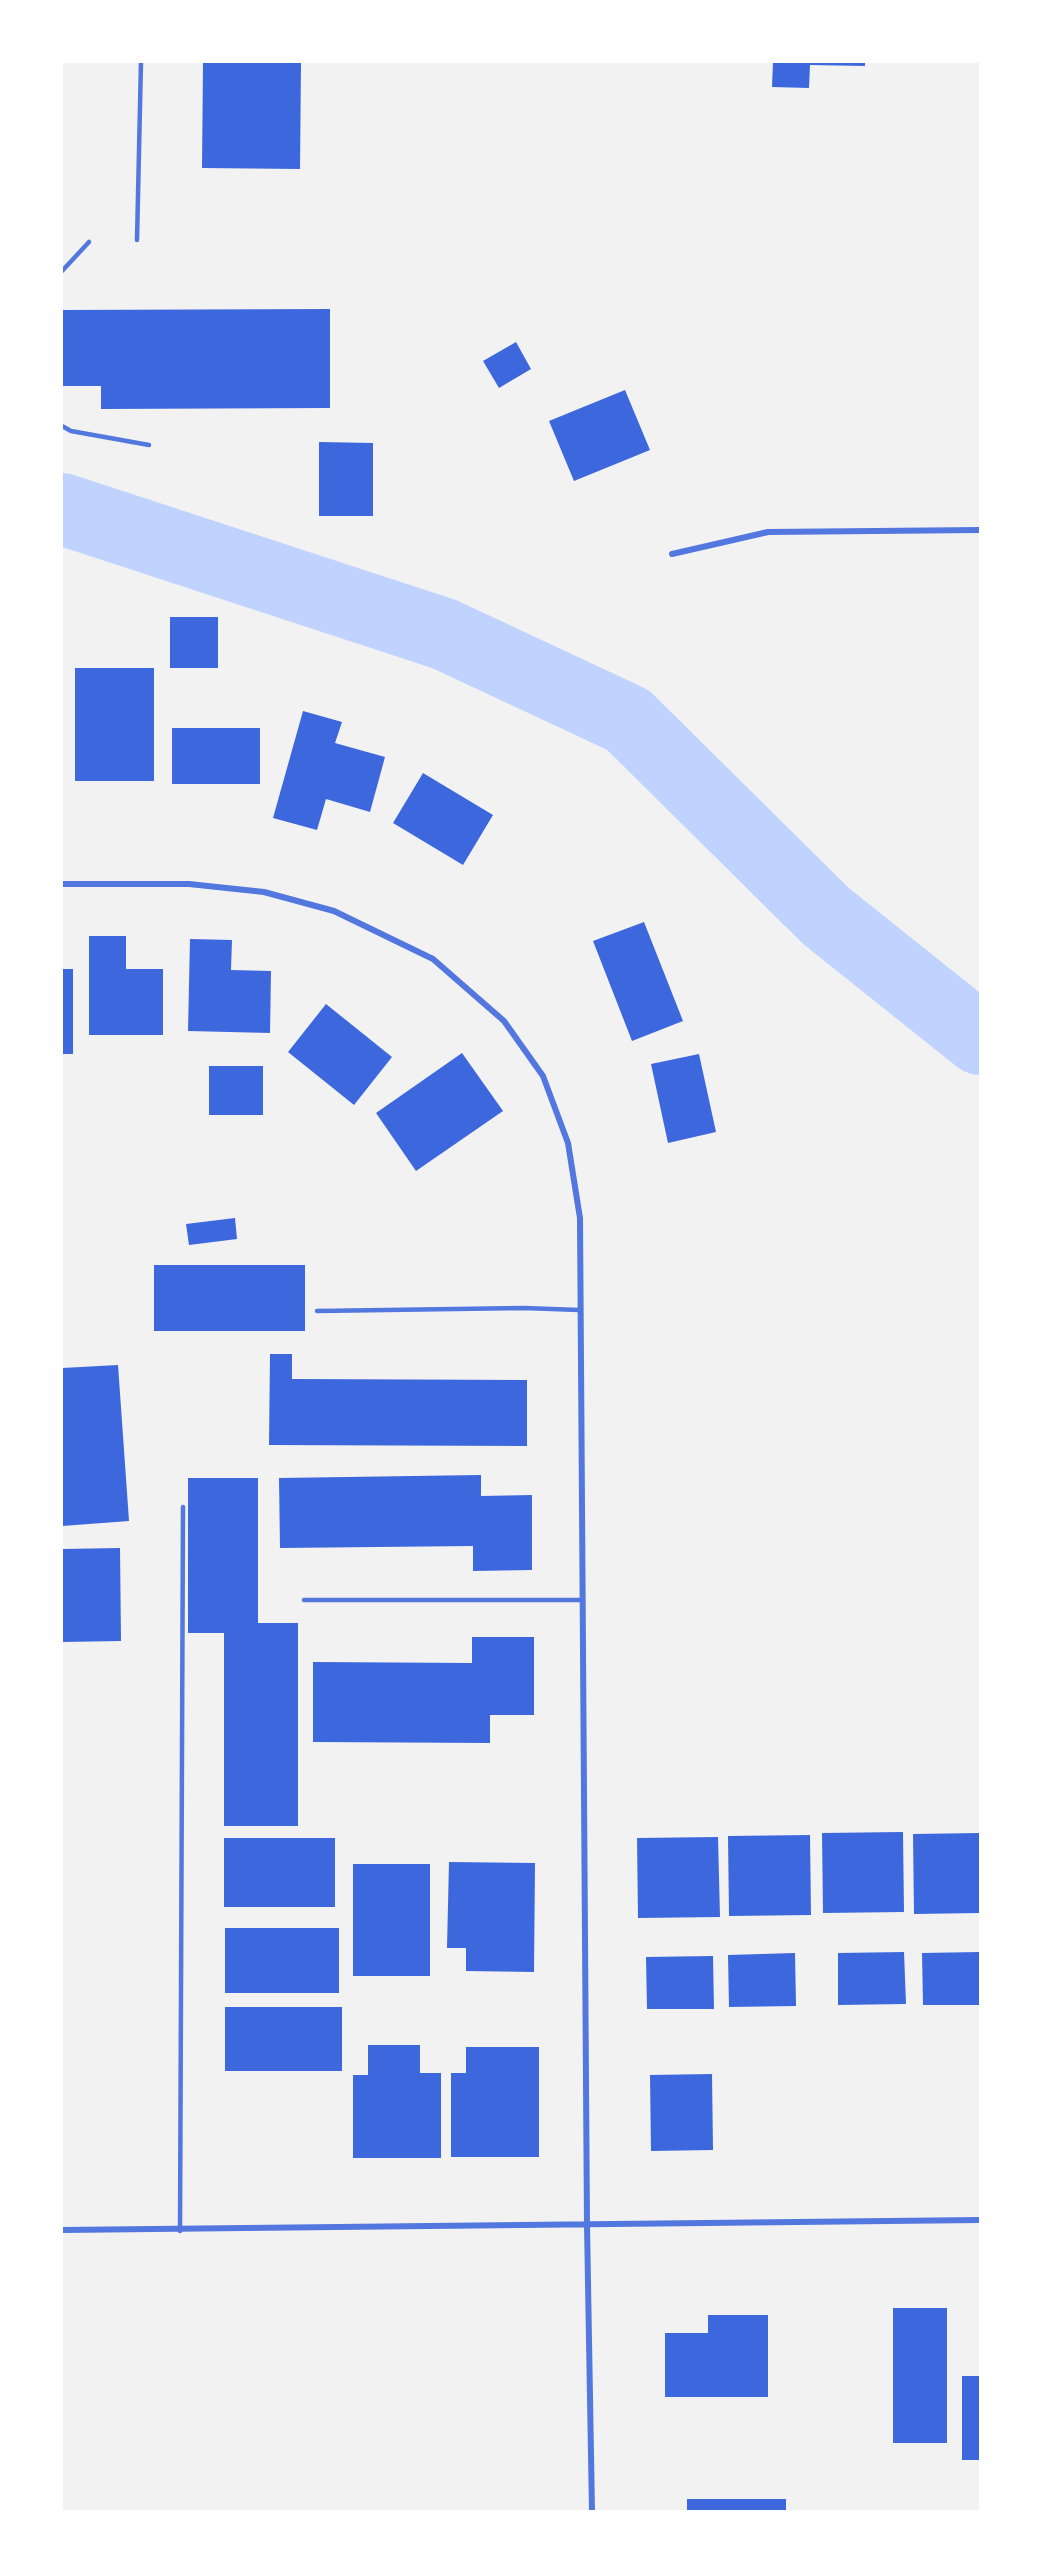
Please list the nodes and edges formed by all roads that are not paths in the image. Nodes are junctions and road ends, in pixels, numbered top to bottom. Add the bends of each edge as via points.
1 (141, 62) edge
2 (137, 240) dead end
3 (89, 242) dead end
4 (62, 271) edge
5 (62, 426) edge
6 (149, 445) dead end
7 (981, 530) edge
8 (672, 554) dead end
9 (62, 884) edge
10 (579, 1310) junction
11 (316, 1311) dead end
12 (183, 1508) dead end
13 (304, 1600) dead end
14 (583, 1600) junction
15 (981, 2220) edge
16 (587, 2225) junction
17 (62, 2230) edge
18 (180, 2231) junction
19 (592, 2511) edge

1 - 2 lane
3 - 4 lane
5 - 6 lane
7 - 8 street via 768,532
9 - 10 street via 189,884 264,892 334,911 433,960 504,1021 543,1076 568,1143 580,1218
10 - 11 lane
10 - 14 street
12 - 18 lane
13 - 14 lane
14 - 16 street
15 - 16 street
16 - 18 street
16 - 19 street
17 - 18 street

